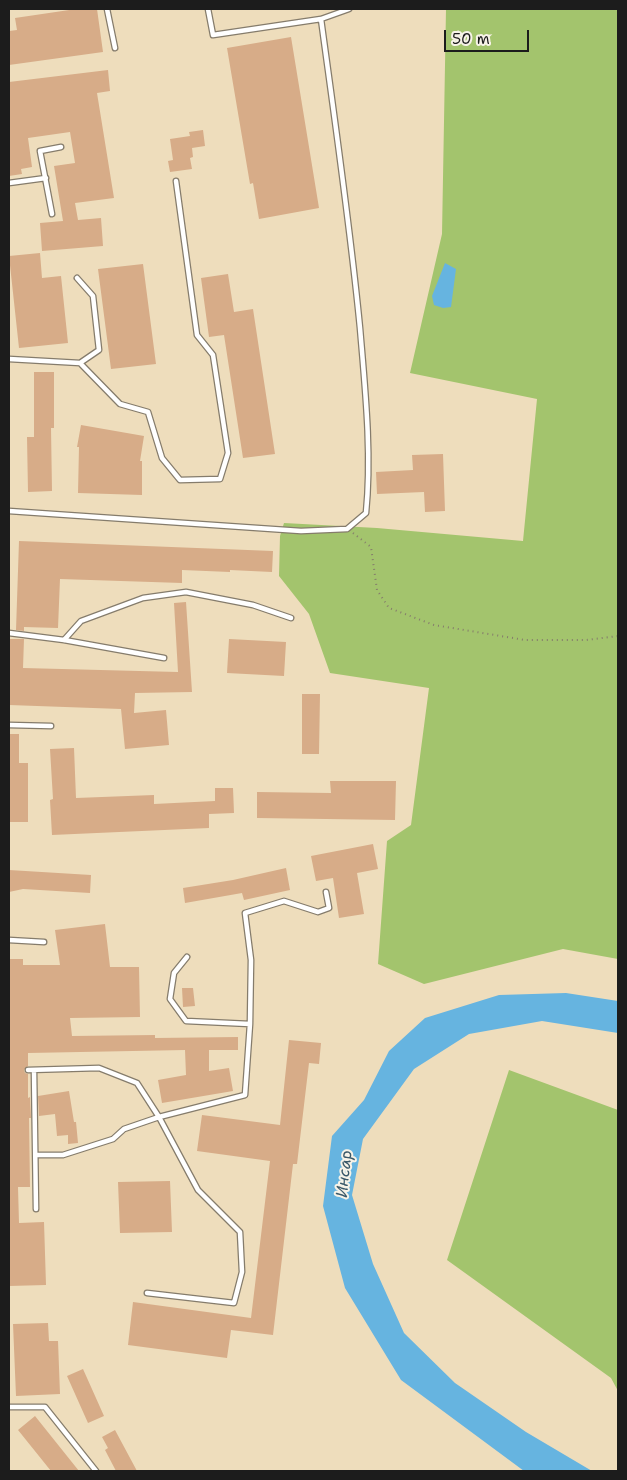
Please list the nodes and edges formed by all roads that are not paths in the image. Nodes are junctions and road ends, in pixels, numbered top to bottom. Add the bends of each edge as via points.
1 (107, 9) edge
2 (208, 9) edge
3 (349, 9) edge
4 (321, 19) junction
5 (116, 48) dead end
6 (61, 147) dead end
7 (46, 178) junction
8 (176, 181) dead end
9 (9, 183) edge
10 (52, 214) dead end
11 (77, 278) dead end
12 (9, 359) edge
13 (80, 363) junction
14 (9, 511) edge
15 (291, 618) dead end
16 (9, 633) edge
17 (64, 640) junction
18 (164, 658) dead end
19 (9, 725) edge
20 (51, 726) dead end
21 (326, 892) dead end
22 (9, 940) edge
23 (44, 942) dead end
24 (186, 957) dead end
25 (250, 1024) junction
26 (159, 1117) junction
27 (36, 1155) junction
28 (36, 1209) dead end
29 (147, 1293) dead end
30 (9, 1406) edge
31 (96, 1471) edge

1 - 5 lane
2 - 4 lane via 213,35
3 - 4 lane
4 - 14 lane via 351,234 364,377 369,483 366,513 347,529 302,530
6 - 7 lane via 40,151
7 - 9 lane
7 - 10 lane
8 - 13 lane via 197,335 214,355 228,453 220,479 180,480 162,458 148,412 120,404
11 - 13 lane via 93,296 99,350
12 - 13 lane
15 - 17 lane via 253,605 186,592 143,598 81,621
16 - 17 lane
17 - 18 lane
19 - 20 lane
21 - 25 lane via 329,908 318,912 284,901 245,914 251,960
22 - 23 lane
24 - 25 lane via 174,973 170,999 186,1021
25 - 26 lane via 245,1095
26 - 27 lane via 124,1128 113,1139 63,1155
26 - 27 lane via 137,1083 99,1068 31,1070
26 - 29 lane via 198,1190 240,1232 242,1272 234,1303
27 - 28 lane
30 - 31 lane via 45,1406

